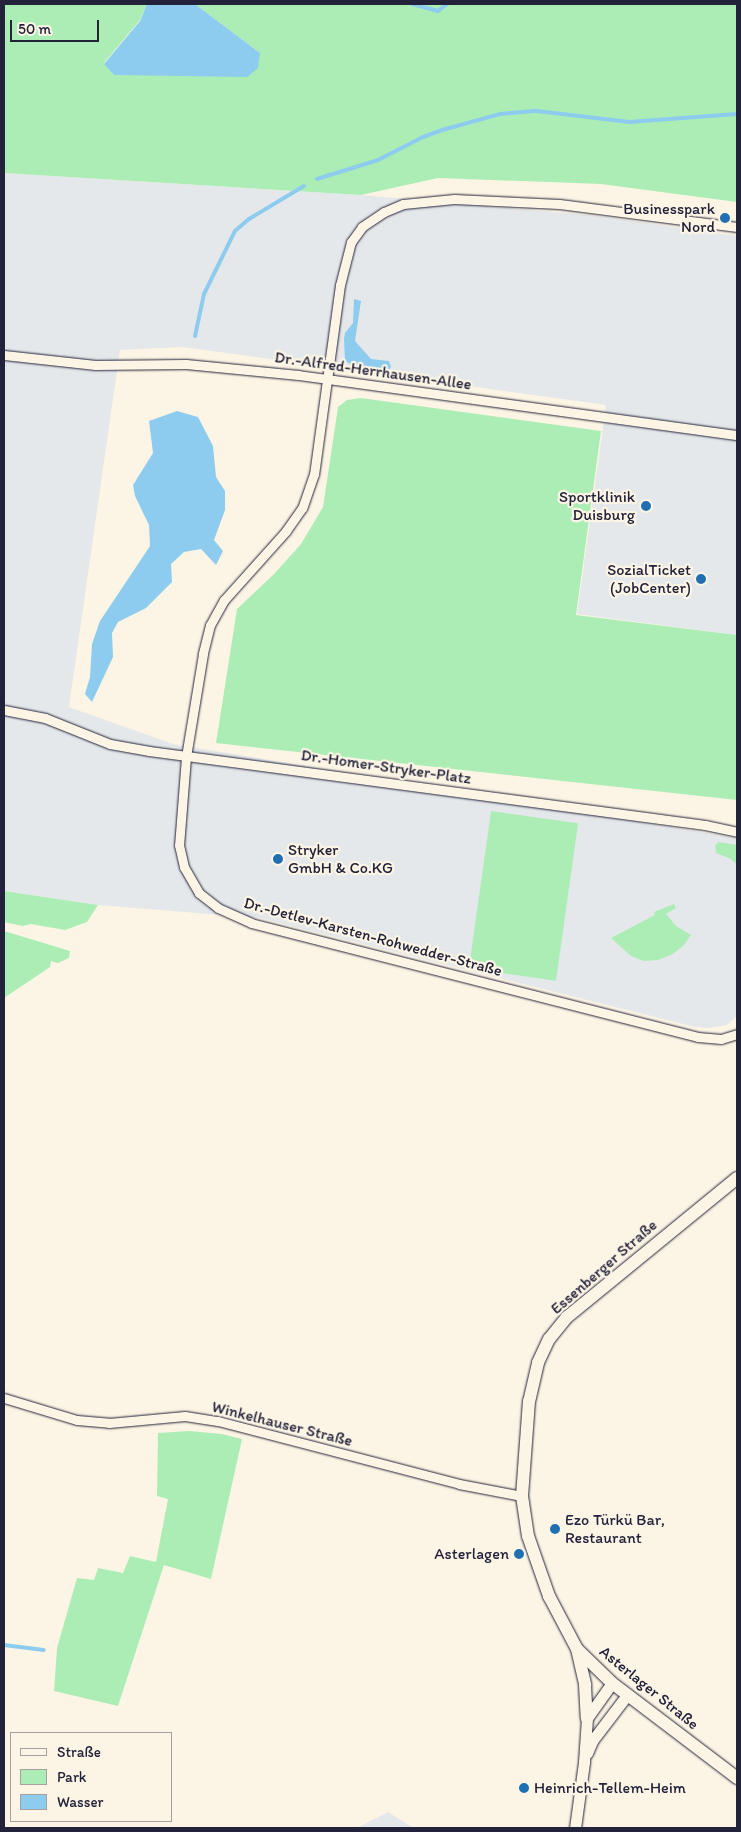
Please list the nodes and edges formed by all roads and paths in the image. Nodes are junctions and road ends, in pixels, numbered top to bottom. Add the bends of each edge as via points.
1 (737, 227) edge
2 (4, 355) edge
3 (327, 379) junction
4 (737, 435) edge
5 (4, 710) edge
6 (186, 757) junction
7 (737, 832) edge
8 (737, 1034) edge
9 (737, 1178) edge
10 (4, 1398) edge
11 (522, 1496) junction
12 (577, 1649) junction
13 (612, 1683) junction
14 (628, 1695) junction
15 (587, 1718) junction
16 (584, 1762) junction
17 (737, 1778) edge
18 (575, 1828) edge

1 - 3 street, Dr.-Detlev-Karsten-Rohwedder-Straße via 559,204 454,199 403,204 362,227 351,242 340,285
2 - 3 street, Dr.-Alfred-Herrhausen-Allee via 95,365 186,364
3 - 4 street, Dr.-Alfred-Herrhausen-Allee
3 - 6 street, Dr.-Detlev-Karsten-Rohwedder-Straße via 314,474 302,508 286,531 224,600 210,625
5 - 6 street via 45,718 110,744
6 - 7 street, Dr.-Homer-Stryker-Platz via 705,825
6 - 8 street, Dr.-Detlev-Karsten-Rohwedder-Straße via 179,845 184,867 198,892 218,908 251,923 698,1037 720,1039
9 - 11 main road, Essenberger Straße via 596,1292 549,1338 538,1363 529,1401
10 - 11 street, Winkelhauser Straße via 77,1420 109,1423 185,1416 218,1420 459,1484
11 - 12 main road, Asterlager Straße via 528,1536 549,1596
12 - 13 main road, Asterlager Straße
12 - 15 main road via 585,1685
13 - 14 main road, Asterlager Straße
13 - 15 street
14 - 16 street via 592,1741
14 - 17 main road, Asterlager Straße
15 - 16 street
16 - 18 street

